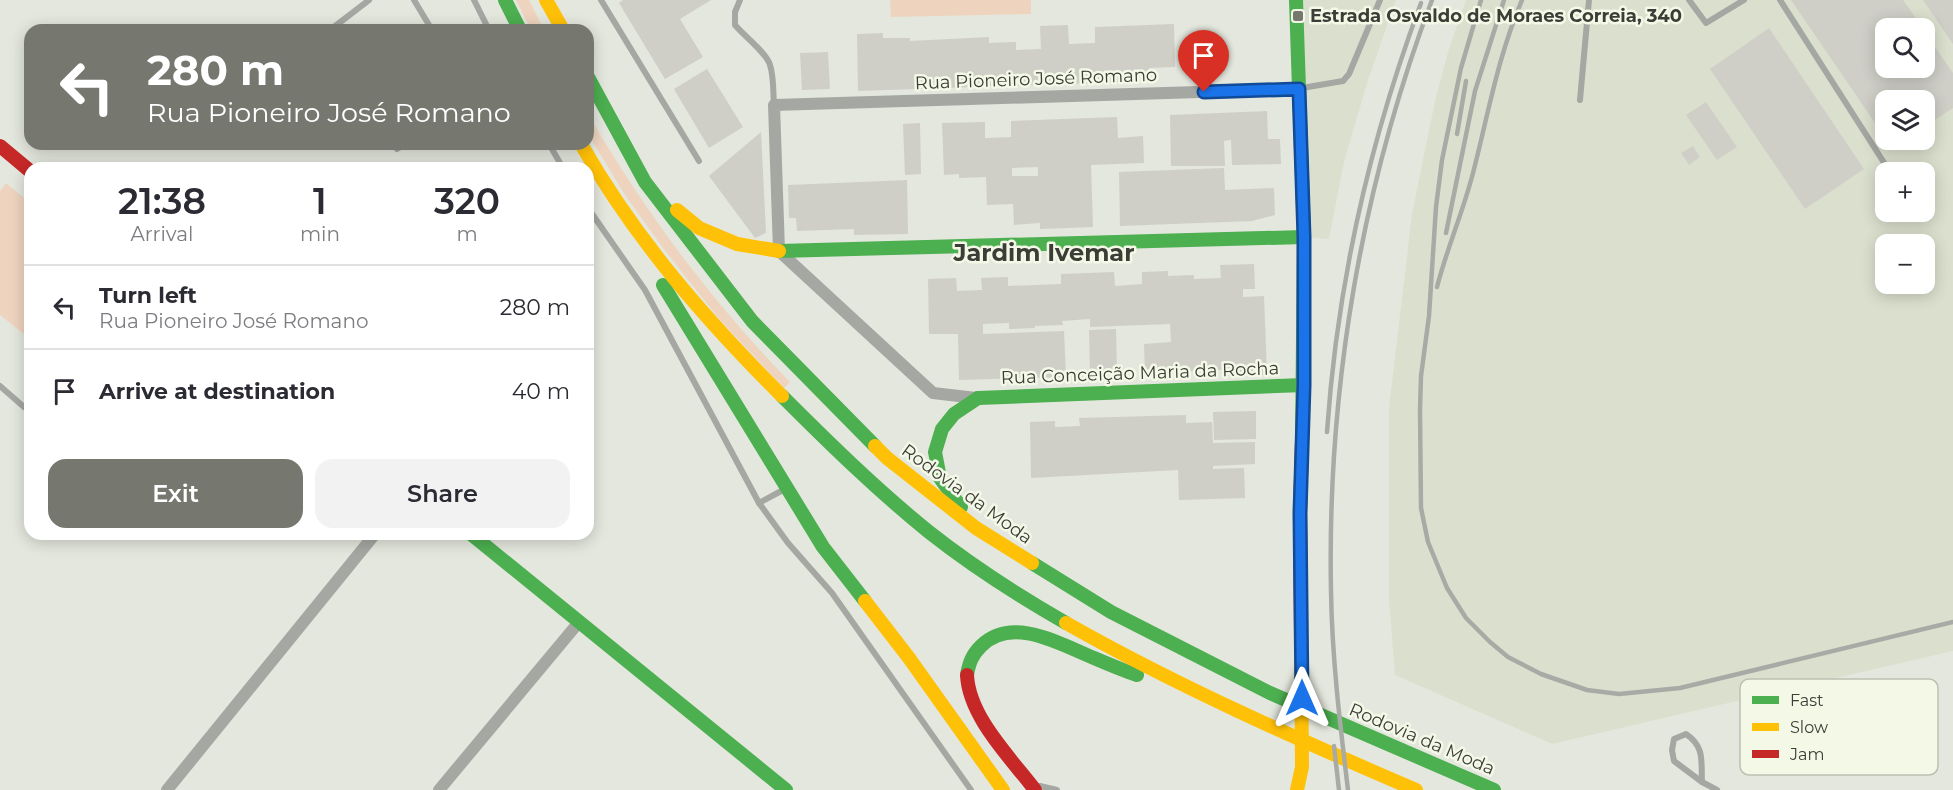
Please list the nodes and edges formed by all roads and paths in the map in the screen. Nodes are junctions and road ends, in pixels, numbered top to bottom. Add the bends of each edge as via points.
1 (369, 0) edge
2 (414, 0) edge
3 (474, 0) edge
4 (505, 0) edge
5 (601, 0) edge
6 (740, 0) edge
7 (1296, 0) edge
8 (1380, 0) edge
9 (1589, 0) edge
10 (1689, 0) edge
11 (1744, 0) edge
12 (1780, 0) edge
13 (550, 2) edge
14 (338, 24) edge
15 (428, 24) edge
16 (486, 24) edge
17 (517, 24) edge
18 (560, 24) edge
19 (594, 88) edge
20 (1299, 89) junction
21 (1580, 100) dead end
22 (774, 105) junction
23 (0, 146) edge
24 (699, 161) dead end
25 (1884, 162) edge
26 (24, 166) edge
27 (594, 169) edge
28 (645, 182) junction
29 (603, 186) junction
30 (594, 217) edge
31 (1304, 237) junction
32 (779, 251) junction
33 (1304, 385) junction
34 (0, 386) edge
35 (978, 398) junction
36 (24, 407) dead end
37 (786, 489) junction
38 (759, 503) junction
39 (976, 528) junction
40 (370, 540) edge
41 (478, 540) edge
42 (579, 622) junction
43 (1240, 714) junction
44 (1702, 782) junction
45 (1033, 787) edge
46 (167, 790) edge
47 (439, 790) edge
48 (786, 790) edge
49 (971, 790) edge
50 (1003, 790) edge
51 (1057, 790) edge
52 (1297, 790) edge
53 (1416, 790) edge
54 (1494, 790) edge
55 (1717, 790) edge

1 - 14 lane
2 - 15 lane
3 - 16 lane
4 - 17 main road
5 - 24 lane
6 - 22 lane via 735,25 770,64
7 - 20 main road
8 - 20 lane via 1343,81
9 - 21 lane
10 - 11 lane via 1706,23
12 - 25 lane
13 - 18 main road
19 - 28 main road, Rodovia da Moda
20 - 22 street, Rua Pioneiro José Romano
20 - 31 main road
22 - 32 street
23 - 26 main road
27 - 29 main road
28 - 32 main road via 699,228 738,244
28 - 39 main road, Rodovia da Moda via 752,321 887,458
29 - 37 main road
29 - 43 main road via 671,279 718,332 865,479 955,552 1026,598 1105,645
30 - 38 lane via 645,290
31 - 32 main road
31 - 33 main road
32 - 35 street via 933,393
33 - 35 main road, Rua Conceição Maria da Rocha
33 - 52 main road via 1300,513 1302,767
34 - 36 lane
35 - 39 main road via 954,414 942,429 935,452 940,478
37 - 38 lane
37 - 50 main road via 823,547 909,658
38 - 49 lane via 832,593
39 - 54 main road, Rodovia da Moda via 1111,612 1270,693
40 - 46 street
41 - 42 main road
42 - 47 street
42 - 48 main road
43 - 45 main road via 1041,636 1003,633 982,644 973,654 968,688 977,714
43 - 53 main road
44 - 44 lane via 1674,761 1674,739 1686,734 1696,741 1701,750
44 - 55 lane
45 - 51 lane

